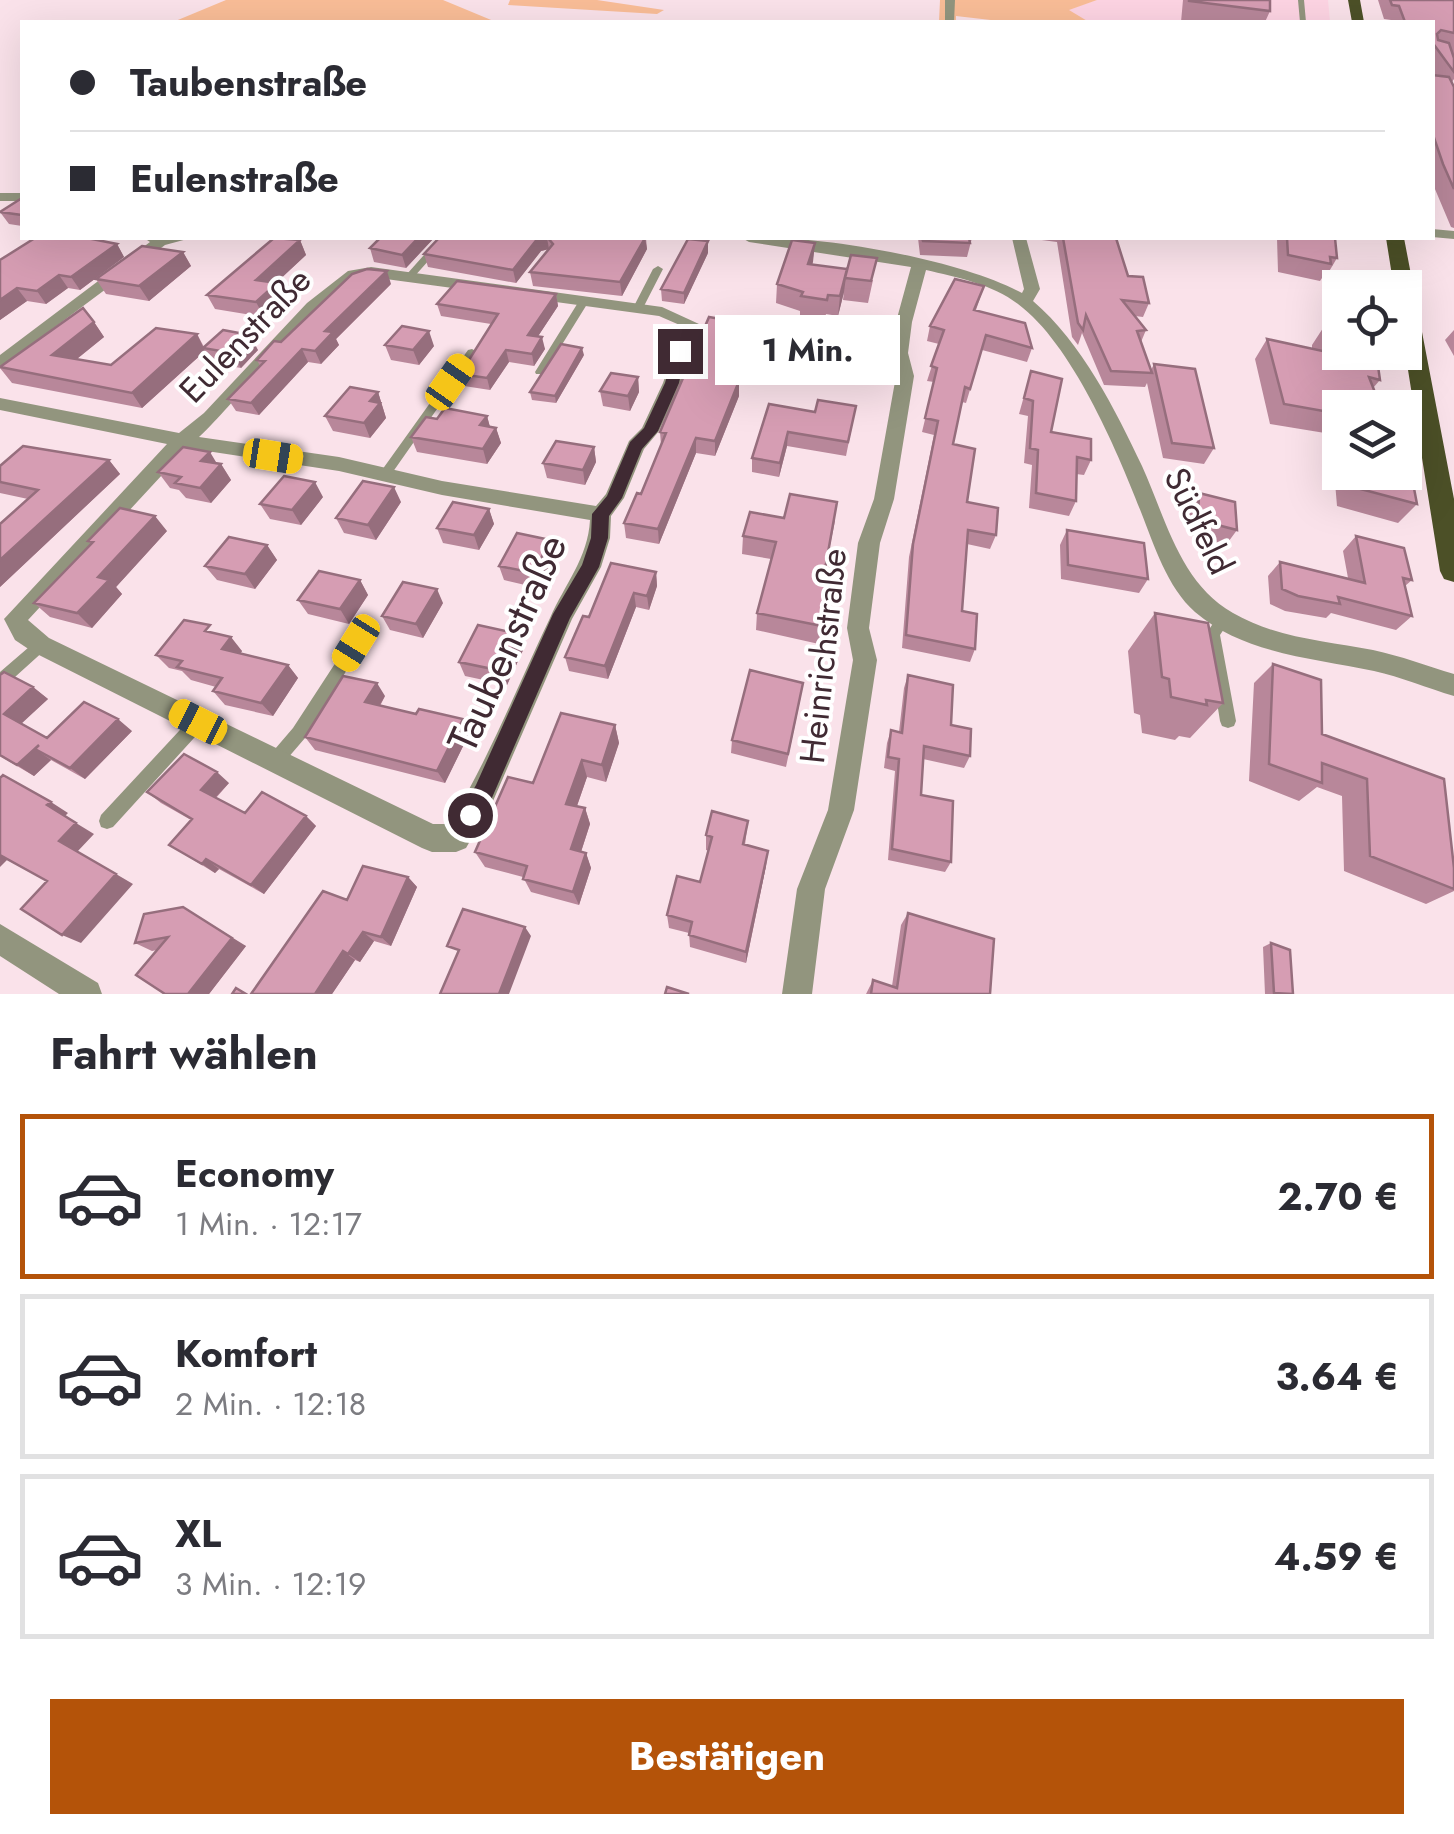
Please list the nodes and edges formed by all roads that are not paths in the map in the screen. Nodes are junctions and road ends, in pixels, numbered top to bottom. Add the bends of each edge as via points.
1 (155, 240) edge
2 (762, 240) edge
3 (859, 240) edge
4 (1019, 240) edge
5 (1395, 240) edge
6 (440, 243) edge
7 (874, 257) junction
8 (920, 266) junction
9 (658, 269) dead end
10 (1401, 270) edge
11 (410, 276) junction
12 (584, 301) junction
13 (1025, 301) junction
14 (638, 308) junction
15 (472, 352) edge
16 (0, 363) edge
17 (1419, 370) edge
18 (540, 372) edge
19 (0, 404) edge
20 (185, 439) junction
21 (386, 473) junction
22 (601, 514) junction
23 (1454, 571) edge
24 (8, 620) edge
25 (1223, 620) junction
26 (356, 643) dead end
27 (41, 644) junction
28 (0, 681) edge
29 (1454, 685) edge
30 (1228, 721) dead end
31 (198, 722) junction
32 (275, 761) junction
33 (107, 821) dead end
34 (0, 939) edge
35 (86, 994) edge
36 (796, 994) edge

1 - 16 street
2 - 7 street
3 - 7 street via 876,248
4 - 13 street via 1032,288
5 - 10 main road
6 - 11 lane
7 - 8 street
8 - 13 street via 984,282
8 - 36 street, Heinrichstraße via 904,322 905,376 884,499 869,544 858,628 865,660 841,810 812,888
9 - 14 lane
11 - 12 street, Eulenstraße via 524,286
11 - 20 street, Eulenstraße via 371,272 340,282
12 - 14 street, Eulenstraße
12 - 18 lane
13 - 25 street, Südfeld via 1106,410 1180,573 1198,601
14 - 22 street, Eulenstraße via 691,324 650,431
15 - 21 lane
17 - 23 main road
19 - 20 street
20 - 21 street
20 - 24 street, Taubenstraße
21 - 22 street
22 - 32 street, Taubenstraße via 590,567 456,838 432,838
24 - 27 street, Taubenstraße
25 - 29 street, Südfeld via 1250,634
25 - 30 lane via 1213,634
26 - 32 lane
27 - 28 lane
27 - 31 street, Taubenstraße
31 - 32 street, Taubenstraße
31 - 33 lane
34 - 35 street

